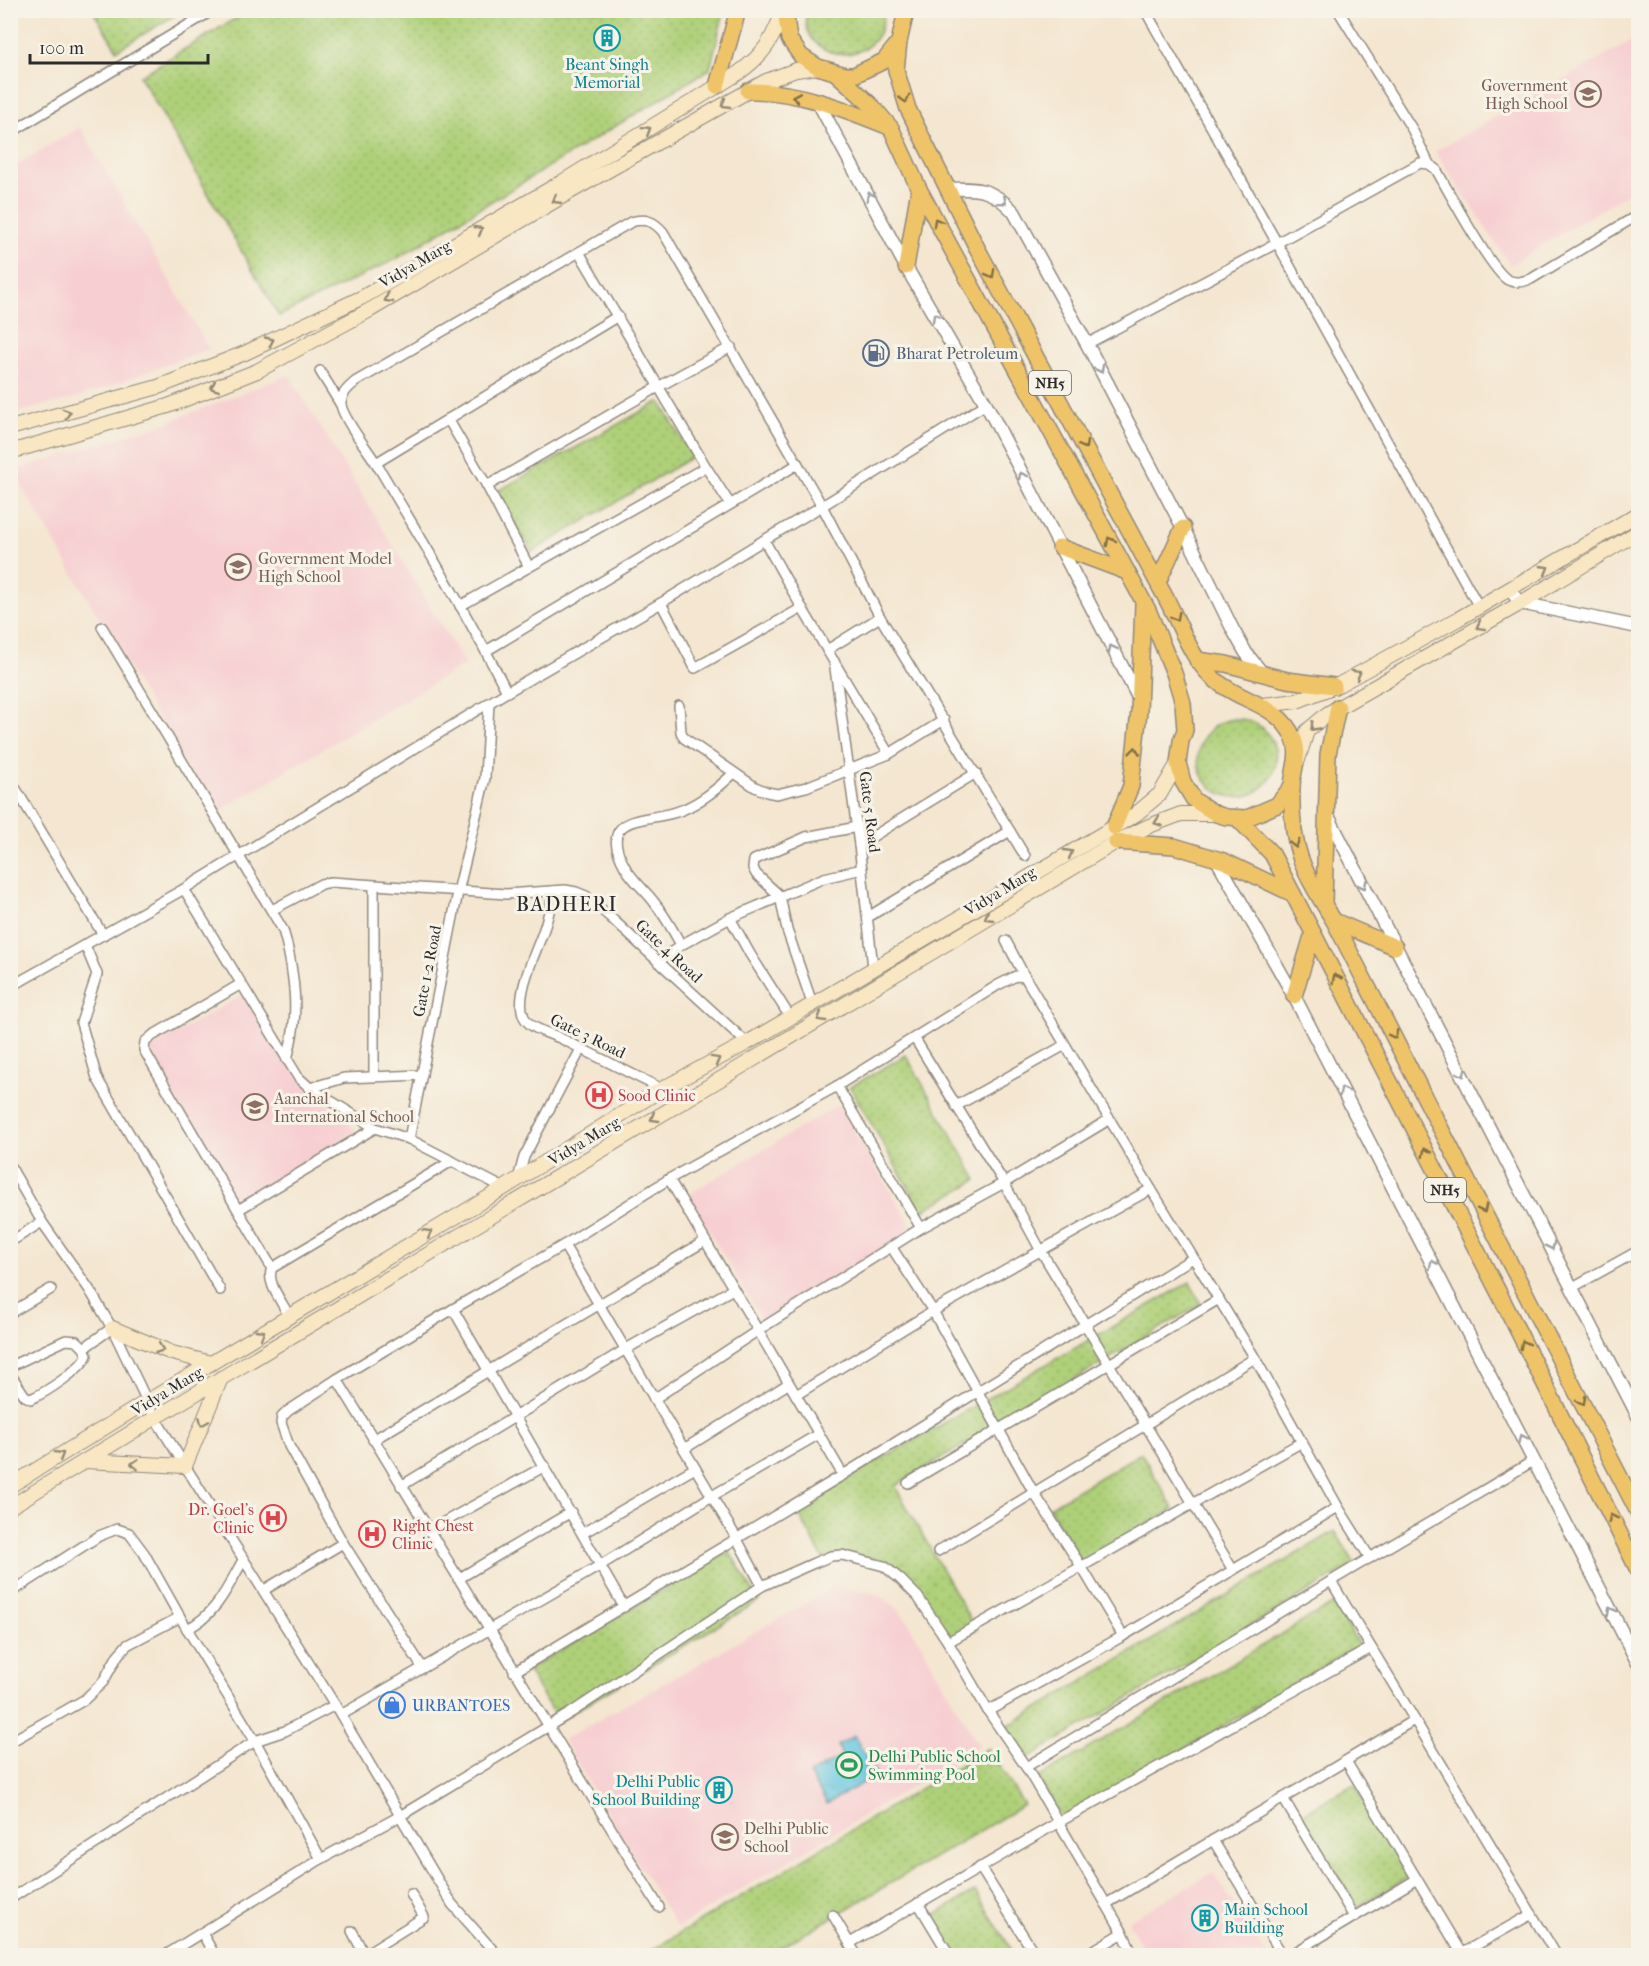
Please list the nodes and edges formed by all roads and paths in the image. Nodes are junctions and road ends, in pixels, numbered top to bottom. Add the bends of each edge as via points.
1 (213, 10) edge
2 (738, 10) edge
3 (785, 10) edge
4 (1145, 10) edge
5 (1338, 10) edge
6 (905, 12) edge
7 (899, 42) junction
8 (818, 67) junction
9 (836, 73) junction
10 (717, 86) junction
11 (748, 91) junction
12 (818, 102) junction
13 (891, 129) junction
14 (10, 134) edge
15 (1429, 164) junction
16 (919, 189) junction
17 (948, 189) junction
18 (1638, 215) edge
19 (1276, 243) junction
20 (579, 252) junction
21 (906, 267) junction
22 (618, 316) junction
23 (1087, 344) junction
24 (730, 347) junction
25 (320, 371) dead end
26 (658, 387) junction
27 (986, 404) junction
28 (341, 405) junction
29 (448, 419) junction
30 (10, 428) edge
31 (10, 452) edge
32 (376, 463) junction
33 (798, 464) junction
34 (706, 466) junction
35 (486, 486) junction
36 (730, 504) junction
37 (822, 506) junction
38 (1638, 514) edge
39 (1183, 528) junction
40 (1638, 532) edge
41 (764, 540) junction
42 (1060, 547) junction
43 (529, 567) junction
44 (1127, 572) junction
45 (1158, 582) junction
46 (1510, 589) junction
47 (1143, 601) junction
48 (661, 603) junction
49 (1520, 603) junction
50 (460, 606) junction
51 (1479, 607) junction
52 (802, 608) junction
53 (880, 617) junction
54 (102, 627) dead end
55 (1638, 627) edge
56 (827, 650) junction
57 (486, 651) junction
58 (1197, 660) junction
59 (834, 661) junction
60 (1263, 674) junction
61 (1334, 686) junction
62 (507, 692) junction
63 (1140, 700) junction
64 (489, 704) junction
65 (1263, 705) junction
66 (679, 706) dead end
67 (1338, 707) junction
68 (944, 720) junction
69 (889, 754) junction
70 (1298, 760) junction
71 (1178, 763) junction
72 (850, 770) junction
73 (734, 773) junction
74 (976, 773) junction
75 (10, 779) edge
76 (1292, 786) junction
77 (1216, 814) junction
78 (1327, 814) junction
79 (1238, 819) junction
80 (857, 827) junction
81 (1010, 831) junction
82 (1115, 834) junction
83 (859, 845) junction
84 (240, 855) junction
85 (1025, 855) dead end
86 (1215, 858) junction
87 (862, 869) junction
88 (374, 886) junction
89 (184, 889) junction
90 (554, 891) junction
91 (458, 892) junction
92 (1293, 894) junction
93 (780, 896) junction
94 (1324, 904) junction
95 (272, 910) junction
96 (868, 917) junction
97 (730, 918) junction
98 (1334, 921) junction
99 (1313, 933) junction
100 (104, 935) junction
101 (1006, 941) dead end
102 (85, 945) junction
103 (681, 945) junction
104 (1395, 947) junction
105 (658, 962) junction
106 (873, 967) junction
107 (1025, 977) junction
108 (241, 984) junction
109 (10, 987) edge
110 (1294, 996) junction
111 (812, 1003) junction
112 (790, 1017) junction
113 (915, 1039) junction
114 (747, 1042) junction
115 (1065, 1045) junction
116 (581, 1048) junction
117 (287, 1060) junction
118 (422, 1075) junction
119 (374, 1076) junction
120 (837, 1086) junction
121 (310, 1088) junction
122 (662, 1089) junction
123 (956, 1106) junction
124 (1110, 1119) junction
125 (375, 1128) junction
126 (409, 1139) junction
127 (452, 1161) junction
128 (10, 1166) edge
129 (518, 1179) junction
130 (669, 1179) junction
131 (1004, 1183) junction
132 (504, 1188) junction
133 (1151, 1189) junction
134 (238, 1210) junction
135 (42, 1222) junction
136 (921, 1228) junction
137 (10, 1242) edge
138 (705, 1242) junction
139 (564, 1245) junction
140 (892, 1248) junction
141 (1041, 1251) junction
142 (1638, 1251) edge
143 (1193, 1258) junction
144 (272, 1268) junction
145 (1573, 1287) junction
146 (51, 1289) dead end
147 (733, 1289) junction
148 (220, 1290) dead end
149 (1219, 1299) junction
150 (598, 1305) junction
151 (453, 1308) junction
152 (933, 1311) junction
153 (10, 1313) edge
154 (289, 1316) junction
155 (1085, 1325) junction
156 (112, 1328) junction
157 (757, 1331) junction
158 (84, 1348) junction
159 (626, 1349) junction
160 (1255, 1358) junction
161 (211, 1363) junction
162 (1109, 1364) junction
163 (10, 1369) edge
164 (488, 1370) junction
165 (10, 1374) edge
166 (222, 1378) junction
167 (337, 1379) junction
168 (788, 1384) junction
169 (979, 1391) junction
170 (796, 1395) junction
171 (654, 1399) junction
172 (146, 1401) junction
173 (1638, 1416) edge
174 (155, 1418) junction
175 (516, 1418) junction
176 (1145, 1424) junction
177 (999, 1429) junction
178 (819, 1434) junction
179 (373, 1440) junction
180 (1302, 1442) junction
181 (684, 1449) junction
182 (85, 1461) junction
183 (1533, 1461) junction
184 (185, 1466) junction
185 (545, 1466) junction
186 (695, 1468) junction
187 (843, 1475) junction
188 (908, 1483) dead end
189 (10, 1486) edge
190 (401, 1486) junction
191 (1034, 1493) junction
192 (712, 1496) junction
193 (1193, 1502) junction
194 (10, 1507) edge
195 (1338, 1507) junction
196 (571, 1512) junction
197 (1638, 1512) edge
198 (428, 1531) junction
199 (583, 1533) junction
200 (737, 1539) junction
201 (343, 1543) junction
202 (938, 1551) dead end
203 (1370, 1558) junction
204 (243, 1560) junction
205 (601, 1565) junction
206 (1082, 1566) junction
207 (1233, 1570) junction
208 (1638, 1570) edge
209 (458, 1579) junction
210 (1331, 1581) junction
211 (762, 1586) junction
212 (264, 1590) junction
213 (10, 1593) edge
214 (624, 1607) junction
215 (180, 1617) junction
216 (187, 1629) junction
217 (488, 1629) junction
218 (1124, 1636) junction
219 (948, 1642) junction
220 (1371, 1648) junction
221 (1638, 1663) edge
222 (422, 1667) junction
223 (514, 1672) junction
224 (335, 1705) junction
225 (988, 1711) junction
226 (341, 1715) junction
227 (1414, 1720) junction
228 (548, 1726) junction
229 (10, 1742) edge
230 (255, 1742) junction
231 (1346, 1761) junction
232 (1026, 1767) junction
233 (1283, 1798) junction
234 (400, 1816) junction
235 (1059, 1822) junction
236 (1213, 1840) junction
237 (321, 1859) junction
238 (980, 1867) junction
239 (1417, 1879) junction
240 (411, 1894) dead end
241 (10, 1899) edge
242 (918, 1903) junction
243 (1106, 1904) junction
244 (660, 1908) dead end
245 (1532, 1914) junction
246 (833, 1915) dead end
247 (1354, 1917) junction
248 (352, 1931) dead end
249 (202, 1933) junction
250 (1123, 1933) junction
251 (850, 1943) junction
252 (364, 1955) edge
253 (1461, 1955) edge
254 (164, 1956) edge
255 (215, 1956) edge
256 (498, 1956) edge
257 (857, 1956) edge
258 (950, 1956) edge
259 (1036, 1956) edge
260 (1084, 1956) edge
261 (1134, 1956) edge
262 (1283, 1956) edge
263 (1289, 1956) edge
264 (1557, 1956) edge

1 - 14 street
2 - 10 highway
3 - 8 highway, NH5 via 789,39 801,56
3 - 10 main road, Vidya Marg via 770,43 757,60
4 - 19 street
5 - 15 street via 1412,129
6 - 7 highway, NH5
7 - 9 highway, NH5 via 884,61 854,75
7 -> 17 highway, NH5 via 897,70 908,109
8 - 9 highway, NH5
8 - 11 main road, Vidya Marg via 796,70
9 - 13 highway, NH5 / NH5
30 -> 10 main road, Vidya Marg via 158,387 245,353 363,297 562,182
12 -> 11 highway
11 -> 31 main road, Vidya Marg via 370,310 256,371 168,406
12 - 13 highway
21 -> 12 street
13 - 16 highway, NH5 / NH5
15 - 18 street via 1436,169 1498,272 1513,283 1536,276
15 - 19 street via 1412,166
16 - 21 highway
44 -> 16 highway, NH5 / NH5
17 -> 23 street via 988,191 1014,212
17 -> 45 highway, NH5
19 - 23 street
19 - 51 street
20 - 22 street
20 - 24 street via 631,222 654,223
20 - 28 street via 355,382 345,392
27 -> 21 street
22 - 26 street
22 - 29 street
23 -> 39 street
24 - 26 street
24 - 33 street
25 - 28 street
26 - 34 street
26 - 35 street
27 - 37 street
42 -> 27 street
28 - 32 street
29 - 32 street
29 - 35 street
32 - 50 street
33 - 36 street
33 - 37 street
34 - 36 street
34 - 43 street
35 - 43 street
36 - 57 street
37 - 41 street
37 - 53 street
46 -> 38 main road
39 - 45 highway
39 - 60 street via 1233,630
40 - 49 main road
41 - 48 street
41 - 52 street
42 - 44 highway
63 -> 42 street
43 - 50 street
44 - 47 highway, NH5 / NH5
45 -> 58 highway, NH5
46 - 49 street
46 - 51 main road
47 - 63 highway
47 - 71 highway, NH5 / NH5 via 1183,703 1185,730
48 - 52 street via 695,668
48 - 62 street
49 - 55 street
49 -> 67 main road
50 - 57 street
61 -> 51 main road
52 - 56 street
53 - 56 street
53 - 68 street
54 - 84 street
56 - 59 street
57 - 62 street
58 - 60 highway
58 - 65 highway, NH5 via 1217,682
59 - 69 street
59 - 72 street, Gate 5 Road
60 - 61 highway
61 - 65 main road via 1297,701
62 - 64 street
82 -> 63 highway via 1131,786
64 - 84 street
64 - 91 street, Gate 1-2 Road via 485,778
65 - 70 highway, NH5 via 1280,716 1294,739
66 - 73 street via 684,738
67 -> 70 main road via 1307,731
67 - 78 highway via 1328,754
68 - 69 street
68 - 74 street
69 - 72 street
70 - 76 highway, NH5
71 - 77 highway via 1194,800
71 - 82 main road, Vidya Marg via 1160,794
72 - 73 street via 777,794 755,787
72 - 80 street, Gate 5 Road
73 - 103 street via 699,802 670,814 626,824 617,836 620,855 633,880 662,913
74 - 81 street
74 - 83 street
75 - 100 street
76 - 79 highway via 1276,805
76 -> 94 highway, NH5 via 1293,833 1299,860
77 - 79 highway
77 -> 82 main road, Vidya Marg via 1181,814
78 - 94 highway
78 -> 104 street
79 - 92 highway, NH5 via 1272,854
80 - 83 street, Gate 5 Road
80 - 93 street via 806,837 754,860 756,874
81 - 85 street
81 - 96 street
82 - 86 highway
106 -> 82 main road, Vidya Marg
82 -> 166 main road, Vidya Marg
83 - 87 street, Gate 5 Road
84 - 89 street
84 - 95 street
86 - 92 highway
86 - 110 street
87 - 93 street via 824,878
87 - 96 street, Gate 5 Road
88 - 91 street, Gate 4 Road
88 - 95 street, Gate 4 Road via 321,884
88 - 119 street
89 - 100 street
89 - 108 street
90 - 91 street, Gate 4 Road via 522,895
90 - 105 street, Gate 4 Road via 586,896
90 - 116 street, Gate 3 Road via 523,989 524,1016 542,1031
91 - 118 street, Gate 1-2 Road
92 - 99 highway, NH5
93 - 97 street
93 - 111 street via 787,930
94 - 98 highway, NH5
95 - 117 street via 288,946 294,1001
96 - 106 street, Gate 5 Road
97 - 103 street
97 - 112 street
98 - 104 highway
98 -> 197 highway, NH5
99 - 110 highway
208 -> 99 highway, NH5
100 - 102 street
101 - 107 street
102 - 109 street
102 - 148 street via 97,974 81,1023 97,1078
103 - 105 street
104 -> 145 street
105 - 114 street, Gate 4 Road
106 - 111 main road, Vidya Marg
107 - 113 street via 1016,976 998,985
107 - 115 street
108 - 117 street
108 - 134 street via 153,1036 145,1042 144,1050
183 -> 110 street
111 - 112 main road, Vidya Marg
112 - 114 main road, Vidya Marg
113 - 120 street
113 - 123 street
122 -> 114 main road, Vidya Marg
115 - 123 street
115 - 124 street
116 - 122 street, Gate 3 Road
116 - 129 street via 524,1157
117 - 121 street
118 - 119 street
118 - 126 street, Gate 1-2 Road
119 - 121 street via 344,1078
120 - 130 street
120 - 136 street
121 - 125 street
122 - 129 main road, Vidya Marg
123 - 131 street
124 - 131 street
124 - 133 street
125 - 126 street
125 - 134 street
126 - 127 street
127 - 132 street
127 - 144 street
128 - 135 street
129 - 132 main road, Vidya Marg
130 - 138 street
130 - 139 street
131 - 136 street
131 - 141 street
154 -> 132 main road, Vidya Marg
133 - 141 street
133 - 143 street
134 - 144 street
135 - 137 street
135 - 156 street
136 - 140 street
138 - 147 street
138 - 150 street
139 - 150 street
139 - 151 street
140 - 152 street
140 - 157 street
141 - 152 street
141 - 155 street
142 - 145 street
143 - 149 street
143 - 155 street
144 - 154 street via 270,1279
145 - 173 street
146 - 153 street
147 - 157 street
147 - 159 street
149 - 160 street
149 - 162 street
150 - 159 street
150 - 164 street
151 - 164 street
151 - 167 street
152 - 169 street
152 - 170 street
161 -> 154 main road, Vidya Marg
155 - 162 street
155 - 169 street
156 - 158 street
156 -> 161 main road via 172,1353
156 - 172 street
157 - 168 street
157 - 171 street
158 - 163 street via 77,1341 66,1340
158 - 165 street via 87,1355 80,1366 31,1399
159 - 171 street
159 - 175 street
160 - 176 street
160 - 180 street
161 - 172 main road, Vidya Marg
162 - 176 street
162 - 177 street
164 - 175 street
164 - 179 street
166 - 174 main road, Vidya Marg
166 -> 184 main road
167 - 179 street
167 - 201 street via 288,1411 281,1423 289,1446
168 - 170 street
168 - 181 street
169 - 177 street
169 - 187 street
170 - 178 street
171 - 181 street
172 - 174 street
189 -> 172 main road, Vidya Marg
174 - 182 main road, Vidya Marg
174 - 184 street
175 - 185 street
175 - 190 street
176 - 191 street
176 - 193 street
177 - 188 street
177 - 191 street
178 - 187 street
178 - 192 street
179 - 190 street
180 - 193 street
180 - 195 street
181 - 186 street
184 -> 182 main road
182 - 194 main road, Vidya Marg
183 - 203 street
221 -> 183 street
184 - 204 street
185 - 196 street
185 - 198 street
186 - 192 street
186 - 199 street
187 - 200 street
190 - 198 street
191 - 202 street
191 - 206 street
192 - 200 street
192 - 205 street
193 - 206 street
193 - 207 street
195 - 203 street
195 - 207 street
196 - 199 street
196 - 209 street
198 - 209 street
199 - 205 street
200 - 211 street
200 - 214 street
201 - 212 street
201 - 222 street
203 - 210 street
204 - 212 street
204 - 216 street via 215,1608
205 - 214 street
205 - 217 street
206 - 218 street
206 - 219 street
207 - 218 street
209 - 217 street
210 - 220 street
210 - 232 street
211 - 219 street via 831,1556 874,1562 909,1587
211 - 228 street
212 - 224 street
213 - 215 street via 99,1536 117,1529 129,1533 139,1546
214 - 223 street
215 - 216 street
215 - 229 street via 127,1645 103,1682 84,1700
216 - 230 street
217 - 222 street
217 - 223 street
218 - 225 street
219 - 225 street
220 - 227 street
220 - 235 street
222 - 226 street
223 - 228 street
224 - 226 street
224 - 230 street
225 - 232 street
226 - 234 street
227 - 231 street
227 - 245 street
228 - 234 street
228 - 244 street
230 - 237 street
230 - 241 street
231 - 233 street
231 - 239 street
232 - 235 street
233 - 236 street
233 - 247 street
234 - 237 street
234 - 256 street via 453,1904
235 - 238 street
235 - 243 street
236 - 243 street
236 - 262 street
237 - 249 street
238 - 242 street
238 - 259 street
239 - 247 street
239 - 253 street
240 - 252 street via 423,1917
242 - 251 street
242 - 258 street
243 - 250 street
245 - 253 street
245 - 264 street
246 - 251 street
247 - 263 street
248 - 252 street
249 - 254 street
249 - 255 street
250 - 260 street
250 - 261 street
251 - 257 street

